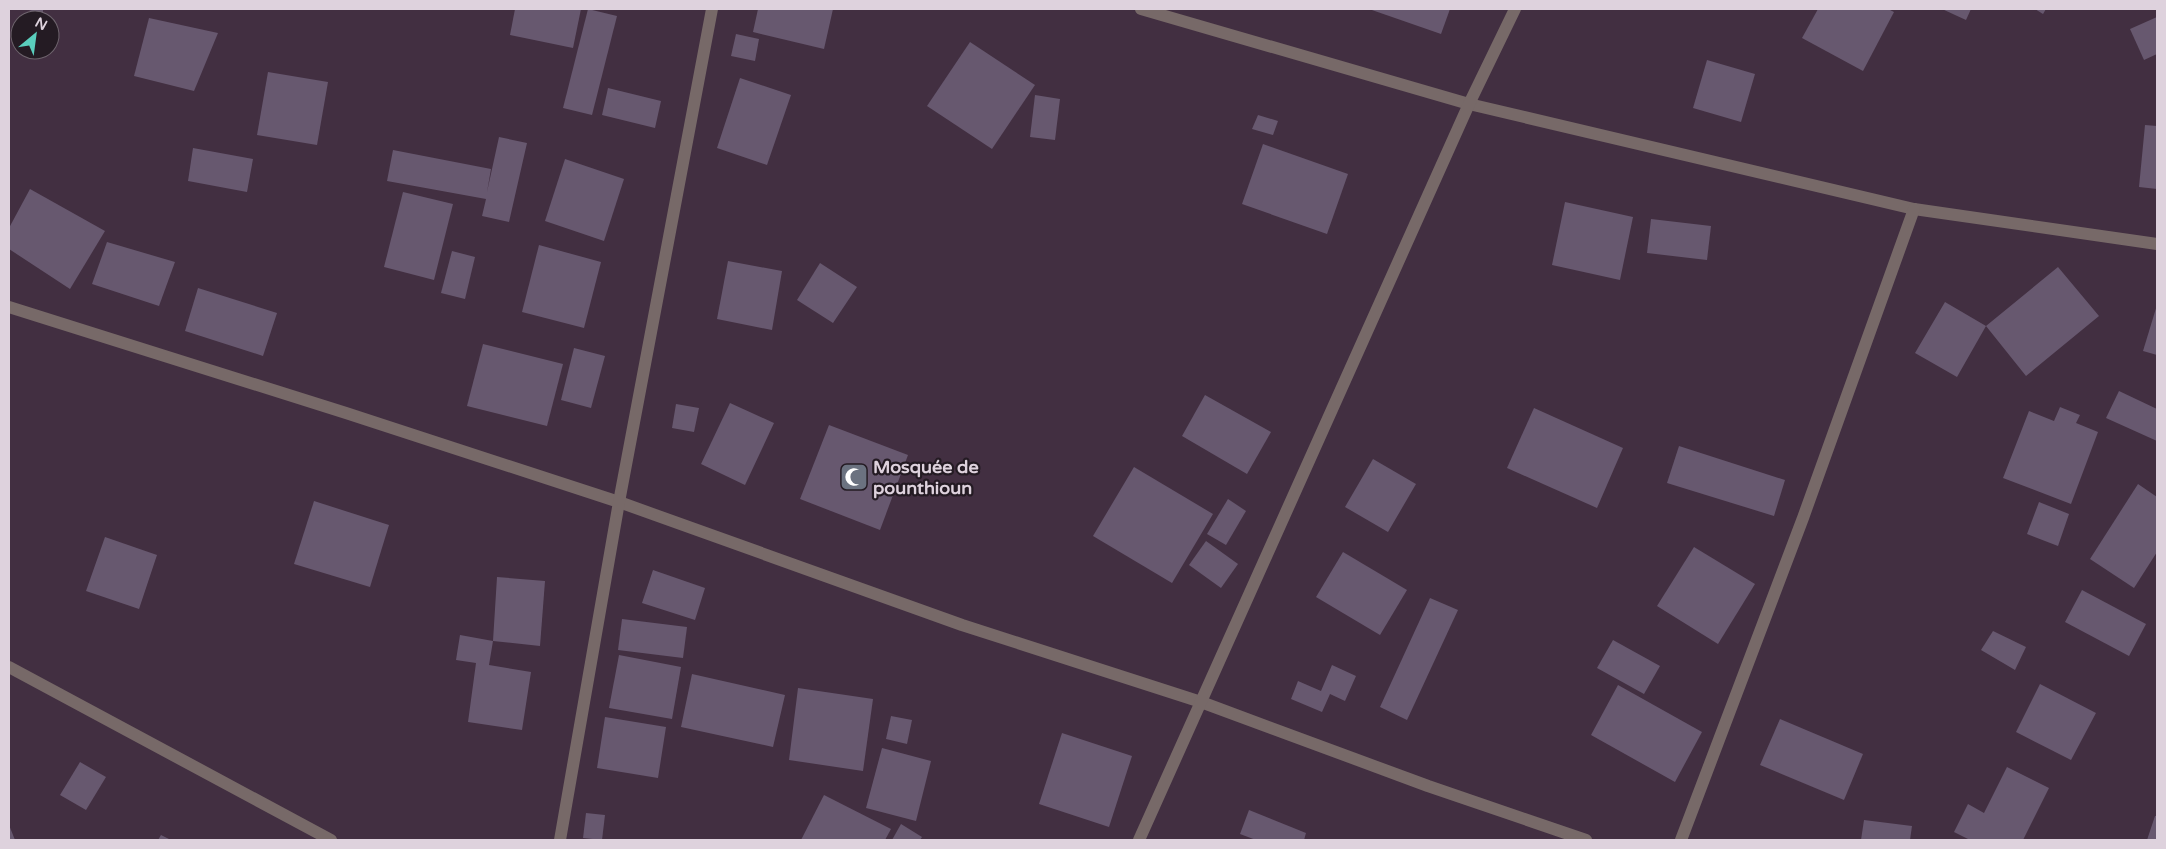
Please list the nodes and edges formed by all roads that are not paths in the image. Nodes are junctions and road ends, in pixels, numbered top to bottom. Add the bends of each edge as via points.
1 (712, 9) edge
2 (1141, 9) edge
3 (1515, 9) edge
4 (1469, 104) junction
5 (1914, 209) junction
6 (2157, 244) edge
7 (9, 308) edge
8 (619, 502) junction
9 (9, 667) edge
10 (1201, 702) junction
11 (331, 840) edge
12 (560, 840) edge
13 (1139, 840) edge
14 (1586, 840) edge
15 (1681, 840) edge

1 - 8 street
2 - 4 street
3 - 4 street
4 - 5 street
4 - 10 street
5 - 6 street
5 - 15 street via 1803,518
7 - 8 street
8 - 10 street via 962,625
8 - 12 street
9 - 11 street
10 - 13 street
10 - 14 street

